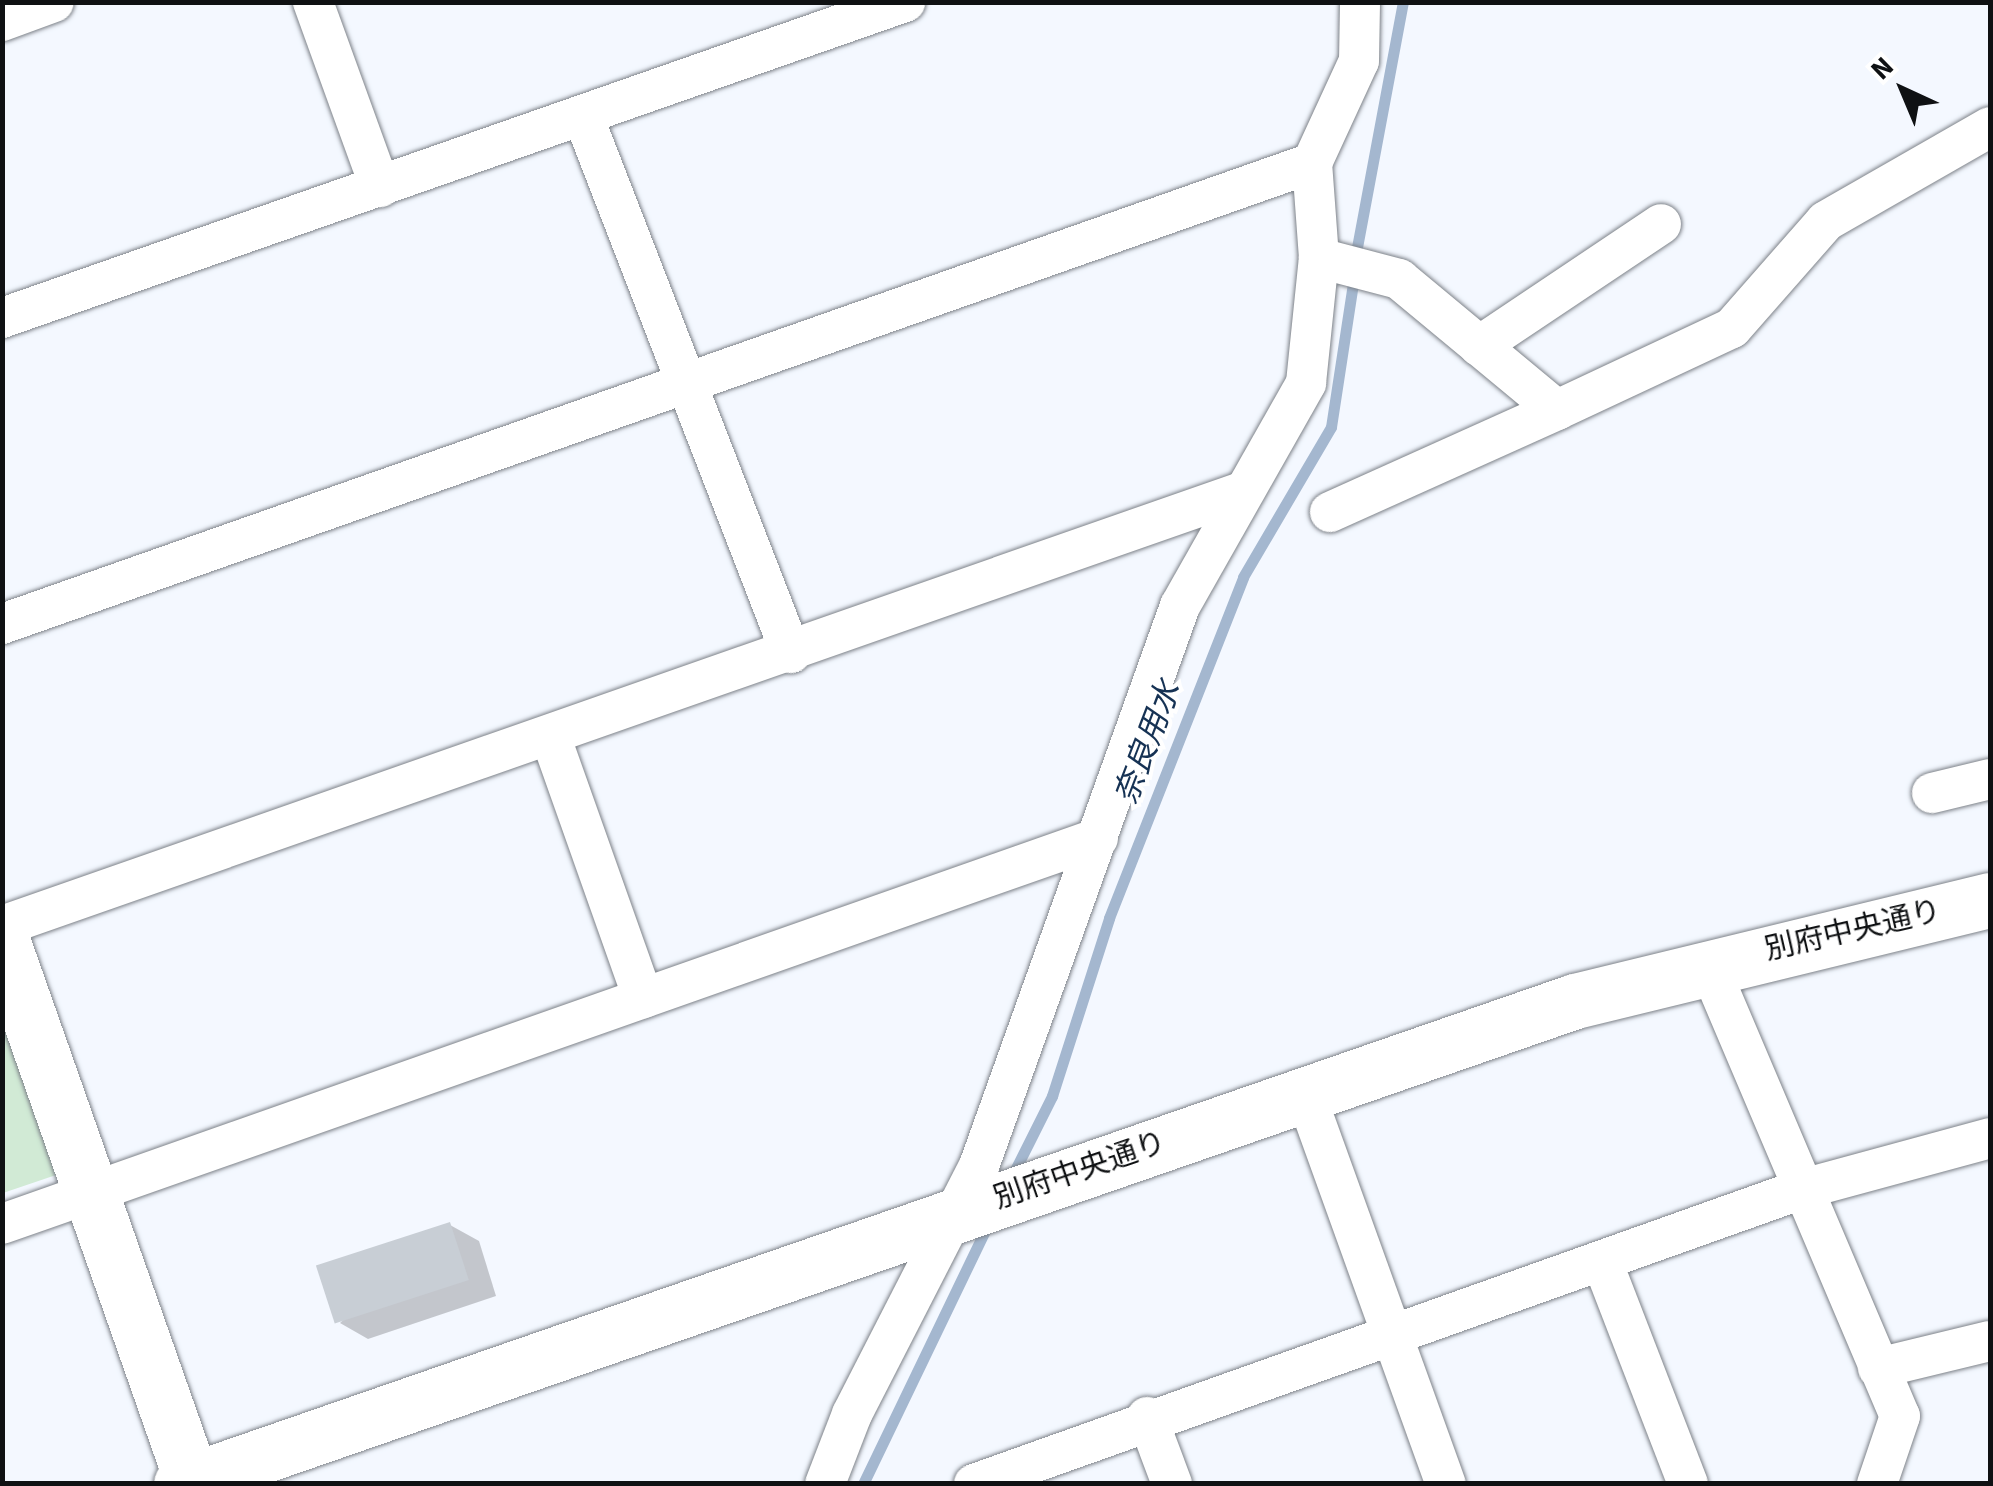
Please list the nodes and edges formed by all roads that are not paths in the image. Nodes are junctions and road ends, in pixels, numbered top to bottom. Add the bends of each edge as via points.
1 (54, 2) edge
2 (313, 2) edge
3 (905, 2) edge
4 (1360, 2) edge
5 (2, 21) edge
6 (582, 116) junction
7 (1990, 127) edge
8 (1312, 163) junction
9 (380, 187) junction
10 (1661, 224) dead end
11 (1319, 258) junction
12 (2, 318) edge
13 (1479, 346) junction
14 (690, 382) junction
15 (1557, 410) junction
16 (1241, 492) junction
17 (1330, 512) dead end
18 (2, 624) edge
19 (792, 652) junction
20 (552, 738) junction
21 (1990, 778) edge
22 (1932, 793) dead end
23 (1098, 838) junction
24 (1990, 900) edge
25 (2, 926) edge
26 (2, 940) edge
27 (1708, 964) junction
28 (643, 998) junction
29 (1304, 1093) junction
30 (1990, 1138) edge
31 (1799, 1190) junction
32 (92, 1194) junction
33 (961, 1212) junction
34 (2, 1224) edge
35 (1602, 1262) junction
36 (1388, 1339) junction
37 (1990, 1341) edge
38 (1878, 1368) junction
39 (1148, 1418) junction
40 (188, 1482) edge
41 (825, 1484) edge
42 (974, 1484) edge
43 (1172, 1484) edge
44 (1446, 1484) edge
45 (1688, 1484) edge
46 (1877, 1484) edge

1 - 5 street
2 - 9 street
3 - 6 street
4 - 8 street via 1359,60
6 - 9 street
6 - 14 street
7 - 15 street via 1826,221 1732,328
8 - 11 street
8 - 14 street
9 - 12 street
10 - 13 street
11 - 13 street via 1399,279
11 - 16 street via 1306,383
13 - 15 street
14 - 18 street
14 - 19 street
15 - 17 street
16 - 19 street
16 - 23 street via 1180,606
19 - 20 street
20 - 25 street
20 - 28 street
21 - 22 street
23 - 28 street
23 - 33 street
24 - 27 street, 別府中央通り
26 - 32 street
27 - 29 street, 別府中央通り via 1575,1001
27 - 31 street
28 - 32 street
29 - 33 street, 別府中央通り
29 - 36 street
30 - 31 street
31 - 35 street
31 - 38 street
32 - 34 street
32 - 40 street
33 - 40 street, 別府中央通り
33 - 41 street
35 - 36 street
35 - 45 street
36 - 39 street
36 - 44 street
37 - 38 street
38 - 46 street via 1900,1416
39 - 42 street
39 - 43 street

